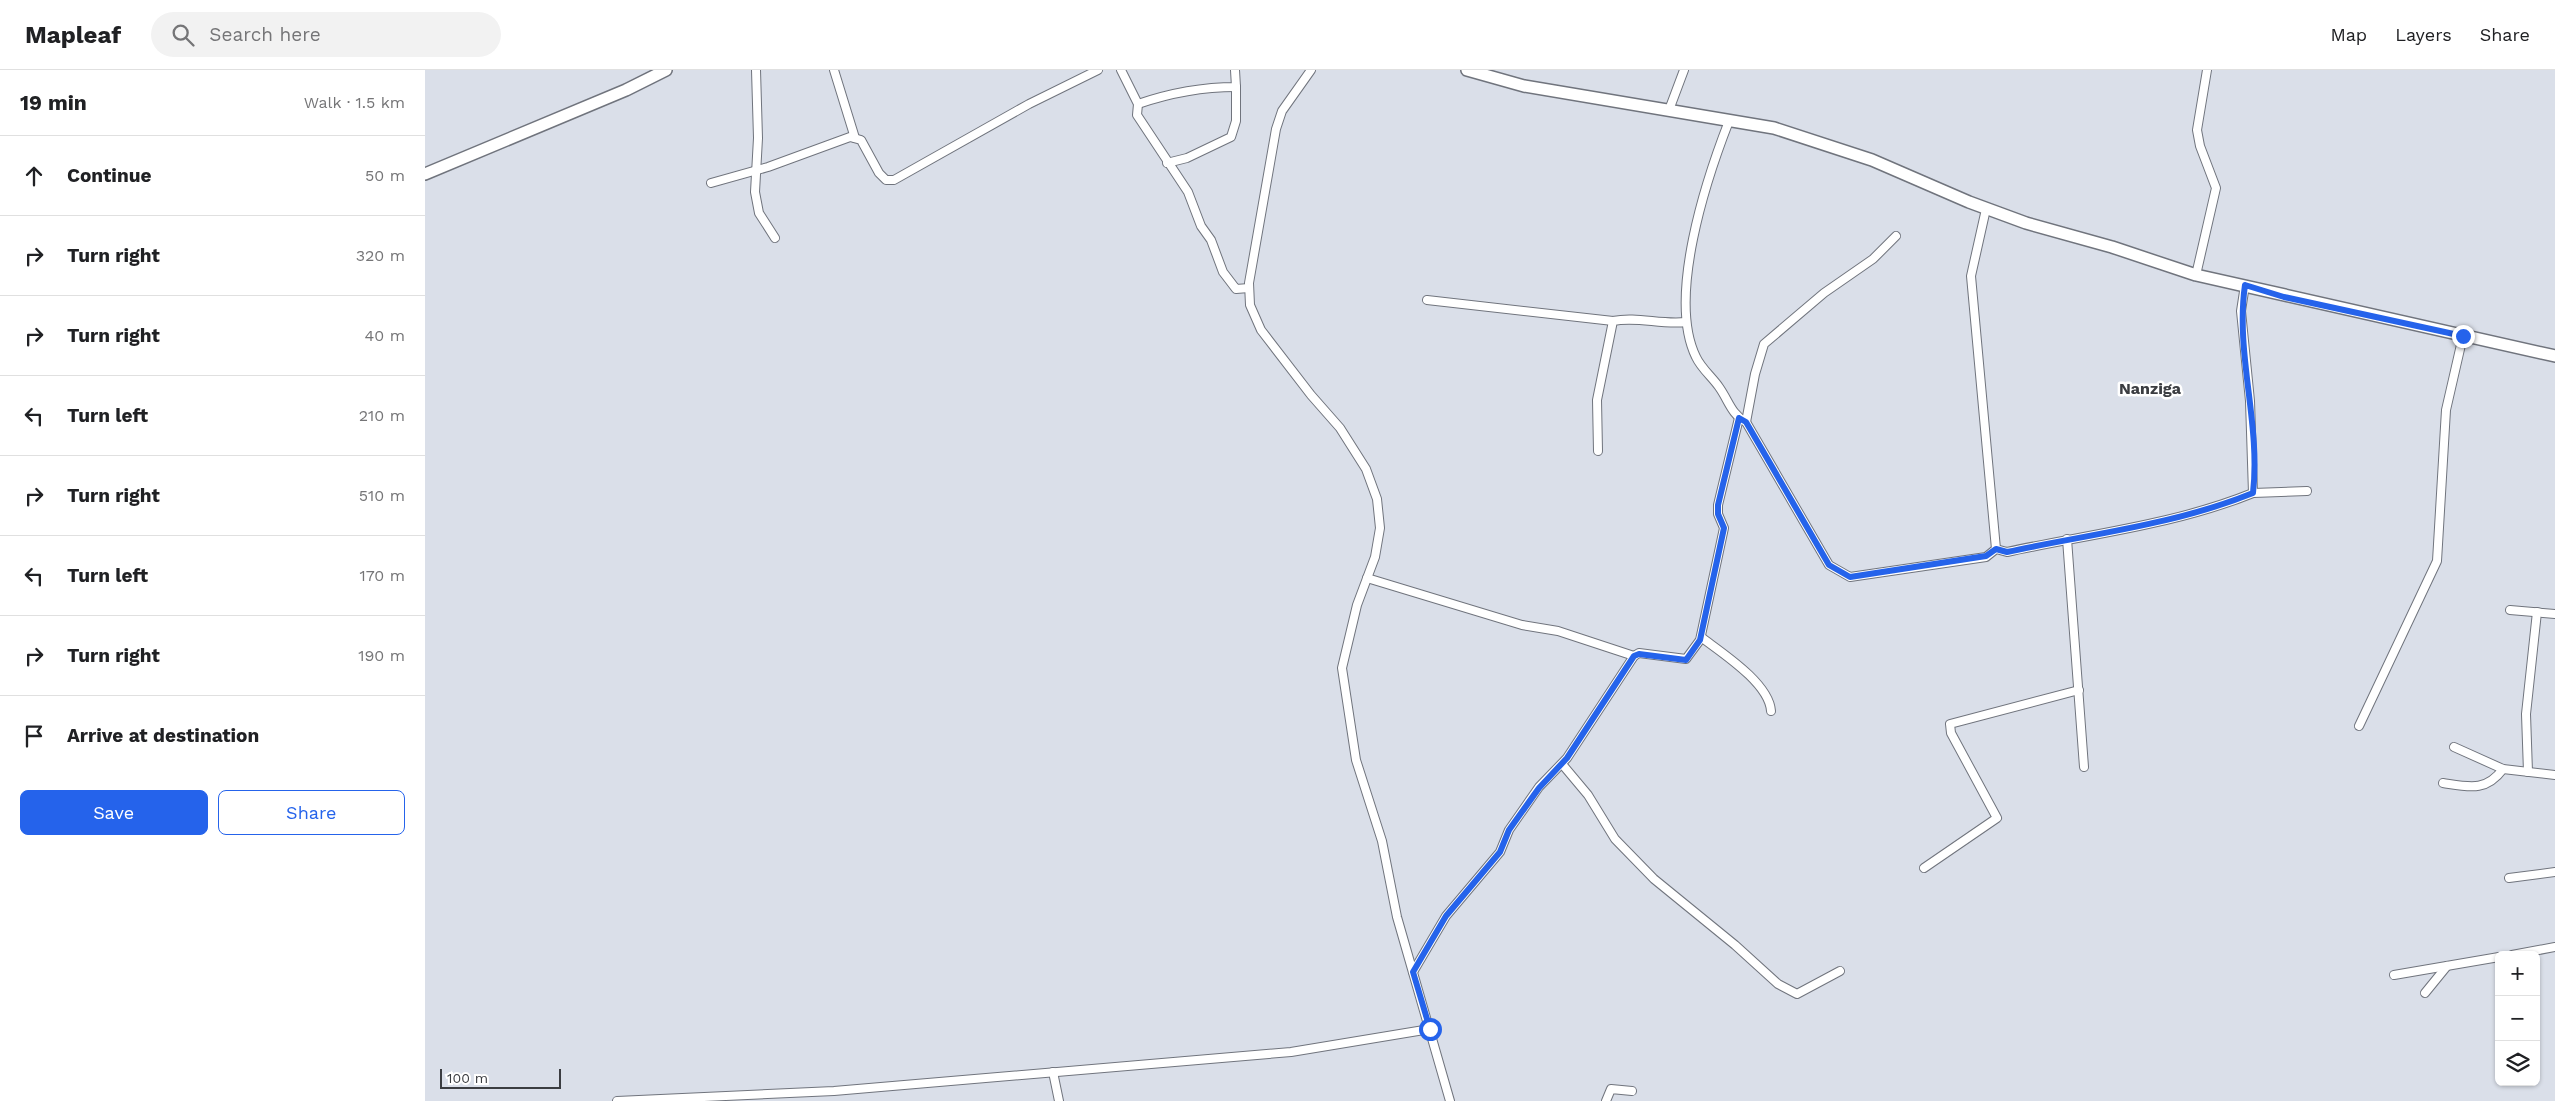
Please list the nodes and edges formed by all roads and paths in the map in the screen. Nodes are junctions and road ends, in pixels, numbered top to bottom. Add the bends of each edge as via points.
1 (666, 70) edge
2 (756, 70) edge
3 (834, 70) edge
4 (1098, 70) edge
5 (1121, 70) edge
6 (1235, 70) edge
7 (1311, 70) edge
8 (1467, 70) edge
9 (1684, 70) edge
10 (2207, 70) edge
11 (1490, 74) edge
12 (1235, 87) junction
13 (1138, 104) junction
14 (1669, 110) junction
15 (1729, 121) junction
16 (855, 138) junction
17 (1167, 163) junction
18 (756, 170) junction
19 (425, 174) edge
20 (711, 183) dead end
21 (1986, 209) junction
22 (1896, 236) dead end
23 (775, 238) dead end
24 (2196, 275) junction
25 (2245, 285) junction
26 (1249, 288) junction
27 (1427, 300) dead end
28 (1613, 321) junction
29 (1686, 322) junction
30 (2463, 336) junction
31 (2555, 356) edge
32 (1743, 420) junction
33 (1599, 451) dead end
34 (2307, 491) dead end
35 (2253, 493) junction
36 (2067, 539) junction
37 (1996, 549) junction
38 (1367, 578) junction
39 (2510, 610) dead end
40 (2537, 612) junction
41 (2555, 614) edge
42 (1701, 637) junction
43 (1634, 656) junction
44 (2079, 690) junction
45 (1771, 711) dead end
46 (2359, 726) dead end
47 (2454, 747) dead end
48 (1562, 764) junction
49 (2084, 767) dead end
50 (2503, 769) junction
51 (2527, 772) junction
52 (2555, 775) edge
53 (2443, 783) dead end
54 (1924, 868) dead end
55 (2555, 872) edge
56 (2509, 878) dead end
57 (2555, 947) edge
58 (2534, 951) edge
59 (2495, 958) edge
60 (2447, 966) junction
61 (1840, 971) dead end
62 (1413, 972) junction
63 (2393, 975) dead end
64 (2425, 993) dead end
65 (1430, 1029) junction
66 (1053, 1072) junction
67 (1632, 1091) dead end
68 (617, 1101) edge
69 (1059, 1101) edge
70 (1450, 1101) edge
71 (1606, 1101) edge

1 - 19 street via 626,90
2 - 18 street via 759,97
3 - 16 street
4 - 16 street via 1029,104 894,180 886,180 879,173 861,140
5 - 13 street
6 - 12 street
7 - 26 street via 1282,111 1276,129
8 - 11 street
9 - 14 street
10 - 24 street via 2197,130 2199,146 2216,188
11 - 14 street
12 - 13 street via 1176,92
12 - 17 street via 1236,121 1231,137 1187,158
13 - 17 street via 1137,115
14 - 15 street
15 - 21 street via 1774,128 1867,158
15 - 29 street via 1717,152 1689,257 1685,284
16 - 18 street via 837,140
17 - 26 street via 1188,192 1223,272 1236,289
18 - 20 street
18 - 23 street via 755,192 759,213
21 - 24 street
21 - 37 street via 1971,276
22 - 32 street via 1873,259 1824,293 1763,344
24 - 25 street
25 - 30 street via 2284,297
25 - 35 street via 2241,311 2250,401
26 - 38 street via 1250,305 1261,330 1340,428 1367,470 1377,499 1380,528
27 - 28 street
28 - 29 street
28 - 33 street via 1597,400
29 - 32 street via 1696,358
30 - 31 street
30 - 46 street via 2446,410 2437,561
32 - 37 street via 1829,565 1850,577 1986,556
32 - 42 street via 1718,505 1724,528
34 - 35 street
35 - 36 street via 2173,520
36 - 37 street via 2007,552
36 - 44 street
38 - 43 street via 1522,625 1558,630
38 - 62 street via 1342,668 1357,760 1383,841 1397,917
39 - 40 street
40 - 41 street
40 - 51 street via 2526,714
42 - 43 street via 1686,660
42 - 45 street via 1743,669 1763,692
43 - 48 street
44 - 49 street
44 - 54 street via 1950,724 1951,733 1997,818
47 - 50 street
48 - 61 street via 1588,795 1615,839 1647,872 1778,984 1797,994
48 - 62 street via 1539,788 1509,830 1500,852 1446,916
50 - 51 street
50 - 53 street via 2496,779 2481,786
51 - 52 street
55 - 56 street
57 - 58 street
59 - 60 street
60 - 63 street
60 - 64 street
62 - 65 street
65 - 66 street via 1291,1052
65 - 70 street
66 - 68 street via 833,1092
66 - 69 street
67 - 71 street via 1611,1089

